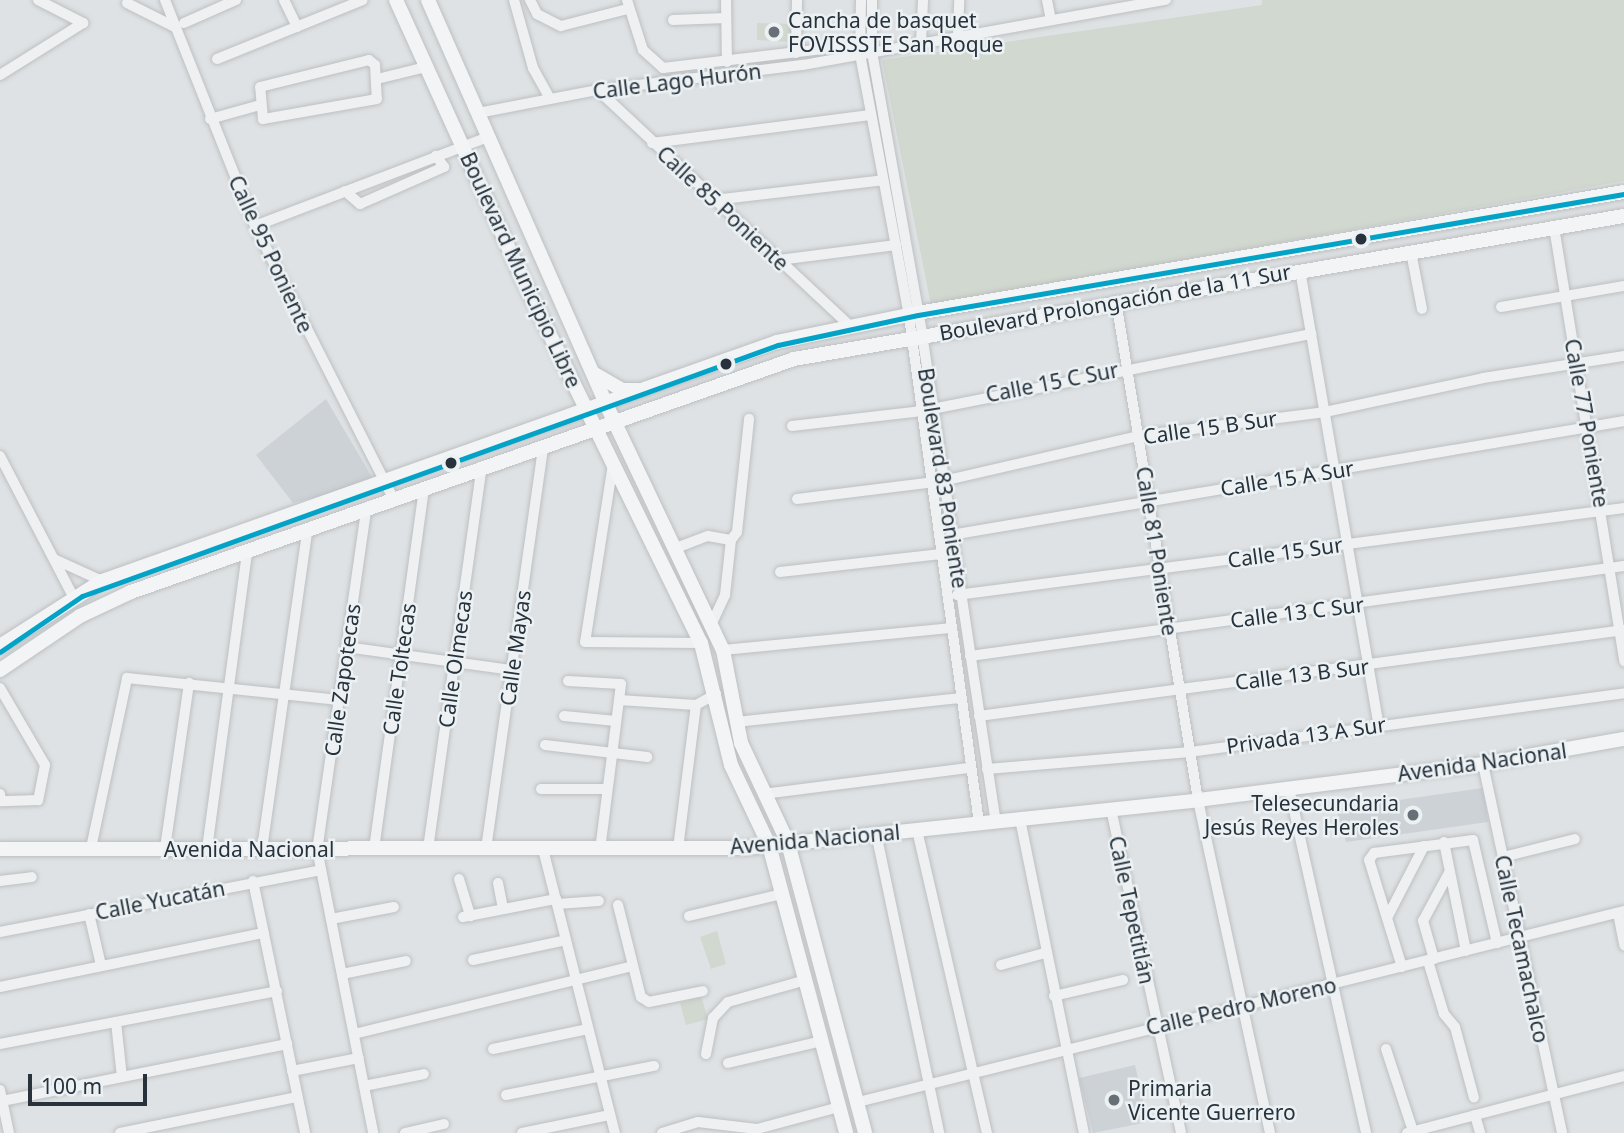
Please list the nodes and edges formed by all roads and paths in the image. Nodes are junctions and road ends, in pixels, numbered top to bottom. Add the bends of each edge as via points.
1 (38, 0) edge
2 (165, 0) edge
3 (236, 0) edge
4 (284, 0) edge
5 (363, 0) edge
6 (396, 0) edge
7 (428, 0) edge
8 (514, 0) edge
9 (530, 0) edge
10 (726, 0) edge
11 (797, 0) edge
12 (861, 0) edge
13 (872, 0) edge
14 (923, 0) edge
15 (959, 0) edge
16 (1047, 0) edge
17 (1166, 0) edge
18 (127, 3) dead end
19 (627, 4) edge
20 (614, 6) edge
21 (726, 18) junction
22 (673, 20) dead end
23 (1051, 20) junction
24 (179, 25) junction
25 (297, 27) junction
26 (958, 36) junction
27 (921, 43) junction
28 (866, 48) junction
29 (796, 53) junction
30 (217, 59) dead end
31 (727, 62) junction
32 (426, 67) junction
33 (0, 75) edge
34 (377, 79) junction
35 (598, 90) junction
36 (550, 99) junction
37 (260, 105) junction
38 (478, 113) junction
39 (870, 115) junction
40 (210, 119) junction
41 (488, 136) junction
42 (652, 142) junction
43 (464, 146) junction
44 (436, 156) junction
45 (883, 180) junction
46 (345, 191) junction
47 (1624, 192) edge
48 (714, 200) junction
49 (1624, 216) edge
50 (255, 226) junction
51 (1554, 227) junction
52 (896, 245) junction
53 (1411, 252) junction
54 (779, 260) junction
55 (1300, 270) junction
56 (1624, 286) edge
57 (1565, 296) junction
58 (1116, 302) junction
59 (1501, 307) dead end
60 (1422, 309) dead end
61 (913, 314) junction
62 (849, 325) junction
63 (1311, 334) junction
64 (917, 335) junction
65 (1624, 356) edge
66 (1576, 363) junction
67 (1126, 367) junction
68 (593, 373) junction
69 (653, 387) junction
70 (606, 404) junction
71 (927, 409) junction
72 (586, 411) junction
73 (1325, 412) junction
74 (749, 419) dead end
75 (614, 421) junction
76 (1624, 421) edge
77 (792, 426) dead end
78 (1587, 427) junction
79 (595, 428) junction
80 (1138, 436) junction
81 (543, 447) junction
82 (0, 456) edge
83 (613, 464) junction
84 (481, 470) junction
85 (1334, 470) junction
86 (943, 481) junction
87 (384, 482) junction
88 (931, 482) junction
89 (424, 490) junction
90 (797, 499) dead end
91 (394, 500) junction
92 (1148, 501) junction
93 (1624, 508) edge
94 (366, 511) junction
95 (1603, 512) junction
96 (307, 532) junction
97 (951, 535) junction
98 (730, 540) junction
99 (1348, 543) junction
100 (676, 548) junction
101 (941, 554) junction
102 (247, 555) junction
103 (53, 558) junction
104 (1624, 566) edge
105 (1160, 569) junction
106 (1610, 570) junction
107 (780, 572) dead end
108 (102, 581) junction
109 (961, 594) junction
110 (73, 596) junction
111 (947, 596) junction
112 (1359, 605) junction
113 (710, 618) junction
114 (1169, 627) junction
115 (950, 628) junction
116 (1622, 631) edge
117 (701, 643) junction
118 (0, 646) edge
119 (346, 647) junction
120 (723, 650) junction
121 (401, 654) junction
122 (970, 656) junction
123 (454, 662) junction
124 (1624, 662) edge
125 (1369, 666) junction
126 (0, 670) edge
127 (512, 670) junction
128 (568, 681) dead end
129 (189, 683) junction
130 (229, 687) junction
131 (1, 690) edge
132 (1180, 690) junction
133 (284, 693) junction
134 (1624, 693) edge
135 (716, 694) junction
136 (962, 698) junction
137 (339, 700) junction
138 (619, 700) junction
139 (696, 705) junction
140 (564, 716) dead end
141 (979, 716) junction
142 (616, 721) junction
143 (737, 722) junction
144 (1379, 725) junction
145 (1624, 739) edge
146 (545, 745) dead end
147 (1190, 752) junction
148 (611, 754) junction
149 (647, 757) dead end
150 (1483, 764) junction
151 (970, 768) junction
152 (987, 769) junction
153 (1289, 788) junction
154 (541, 789) dead end
155 (605, 789) junction
156 (0, 793) edge
157 (763, 793) junction
158 (1198, 800) junction
159 (1111, 809) junction
160 (1020, 819) junction
161 (996, 821) junction
162 (979, 823) junction
163 (917, 830) junction
164 (876, 833) junction
165 (1575, 839) dead end
166 (788, 842) junction
167 (1444, 842) junction
168 (769, 845) junction
169 (1424, 846) junction
170 (91, 848) junction
171 (165, 848) junction
172 (0, 849) edge
173 (207, 849) junction
174 (262, 849) junction
175 (317, 849) junction
176 (374, 849) junction
177 (428, 849) junction
178 (486, 849) junction
179 (543, 849) junction
180 (678, 849) junction
181 (600, 850) junction
182 (1503, 857) junction
183 (321, 870) junction
184 (1449, 873) junction
185 (32, 877) dead end
186 (459, 879) dead end
187 (0, 881) edge
188 (253, 881) junction
189 (498, 883) dead end
190 (782, 894) junction
191 (599, 901) dead end
192 (556, 902) junction
193 (618, 905) dead end
194 (394, 906) dead end
195 (503, 908) junction
196 (1621, 912) edge
197 (89, 914) junction
198 (689, 916) dead end
199 (1387, 918) junction
200 (331, 919) junction
201 (0, 932) edge
202 (264, 933) junction
203 (1519, 938) junction
204 (566, 940) junction
205 (1497, 943) junction
206 (1624, 945) edge
207 (1466, 951) junction
208 (1045, 953) junction
209 (473, 960) dead end
210 (1431, 960) junction
211 (406, 961) dead end
212 (101, 965) junction
213 (1001, 965) dead end
214 (632, 966) junction
215 (1402, 967) junction
216 (342, 974) junction
217 (1123, 979) dead end
218 (806, 980) junction
219 (576, 981) junction
220 (1333, 984) junction
221 (0, 987) edge
222 (276, 991) junction
223 (703, 991) dead end
224 (1054, 996) junction
225 (1244, 1005) junction
226 (116, 1022) junction
227 (1157, 1026) junction
228 (588, 1029) junction
229 (354, 1034) junction
230 (822, 1041) junction
231 (0, 1044) edge
232 (286, 1044) junction
233 (494, 1049) dead end
234 (1064, 1049) junction
235 (1386, 1049) dead end
236 (706, 1054) dead end
237 (359, 1058) junction
238 (728, 1063) dead end
239 (654, 1066) dead end
240 (292, 1071) junction
241 (974, 1072) junction
242 (424, 1074) dead end
243 (1624, 1076) edge
244 (122, 1077) junction
245 (601, 1078) junction
246 (928, 1082) junction
247 (364, 1086) junction
248 (1554, 1094) junction
249 (1, 1095) edge
250 (506, 1095) dead end
251 (297, 1097) junction
252 (1474, 1098) dead end
253 (858, 1102) junction
254 (839, 1107) junction
255 (610, 1115) junction
256 (1475, 1115) junction
257 (444, 1124) dead end
258 (1452, 1127) edge
259 (142, 1131) edge
260 (1410, 1132) edge
261 (9, 1133) edge
262 (120, 1133) edge
263 (305, 1133) edge
264 (373, 1133) edge
265 (405, 1133) edge
266 (522, 1133) edge
267 (615, 1133) edge
268 (662, 1133) edge
269 (846, 1133) edge
270 (865, 1133) edge
271 (939, 1133) edge
272 (987, 1133) edge
273 (1084, 1133) edge
274 (1181, 1133) edge
275 (1270, 1133) edge
276 (1366, 1133) edge
277 (1480, 1133) edge
278 (1562, 1133) edge

1 - 33 street via 83,23
2 - 24 street, Calle 95 Poniente
3 - 24 street
4 - 25 street
5 - 25 street
6 - 32 main road, Boulevard Municipio Libre
7 - 38 main road, Boulevard Municipio Libre
8 - 36 street via 533,68
9 - 20 street via 537,14 561,26
10 - 21 street
11 - 29 street
12 - 28 street
13 - 28 street
14 - 27 street
15 - 26 street
16 - 23 street
17 - 23 street, Calle Lago Hurón
18 - 24 street
19 - 20 street
19 - 31 street, Calle Lago Hurón via 643,50 657,66
21 - 22 street
21 - 31 street
23 - 26 street, Calle Lago Hurón
24 - 40 street, Calle 95 Poniente
25 - 30 street
26 - 27 street, Calle Lago Hurón
27 - 28 street, Calle Lago Hurón
28 - 29 street, Calle Lago Hurón
28 - 35 street, Calle Lago Hurón
28 - 39 street, Boulevard 83 Poniente
28 - 61 street, Boulevard 83 Poniente
29 - 31 street, Calle Lago Hurón
32 - 34 street
32 - 43 main road, Boulevard Municipio Libre
34 - 37 street via 377,99 265,120
34 - 37 street via 369,60 262,86
35 - 36 street, Calle Lago Hurón
35 - 42 street, Calle 85 Poniente
36 - 38 street, Calle Lago Hurón
37 - 40 street
38 - 41 main road, Boulevard Municipio Libre
39 - 42 street
39 - 45 street, Boulevard 83 Poniente
40 - 50 street, Calle 95 Poniente
41 - 43 street
41 - 68 main road, Boulevard Municipio Libre
42 - 48 street, Calle 85 Poniente
43 - 44 street
43 - 72 main road, Boulevard Municipio Libre
44 - 46 street
44 - 46 street via 444,167 360,204
45 - 48 street
45 - 52 street, Boulevard 83 Poniente
46 - 50 street
47 - 61 main road, Boulevard Prolongación de la 11 Sur
48 - 54 street, Calle 85 Poniente
49 - 51 main road, Boulevard Prolongación de la 11 Sur
50 - 87 street, Calle 95 Poniente
51 - 53 main road, Boulevard Prolongación de la 11 Sur
51 - 57 street, Calle 77 Poniente
52 - 54 street
52 - 61 street, Boulevard 83 Poniente
53 - 55 main road, Boulevard Prolongación de la 11 Sur
53 - 60 street
54 - 62 street, Calle 85 Poniente
55 - 58 main road, Boulevard Prolongación de la 11 Sur
55 - 63 street
56 - 57 street
57 - 59 street
57 - 66 street, Calle 77 Poniente
58 - 64 main road, Boulevard Prolongación de la 11 Sur
58 - 67 street, Calle 81 Poniente
61 - 62 main road, Boulevard Prolongación de la 11 Sur
61 - 64 street, Boulevard 83 Poniente
62 - 69 main road, Boulevard Prolongación de la 11 Sur via 777,342
63 - 67 street, Calle 15 C Sur
63 - 73 street
64 - 71 street, Boulevard 83 Poniente
64 - 75 main road, Boulevard Prolongación de la 11 Sur via 794,359
65 - 66 street, Calle 15 B Sur
66 - 73 street, Calle 15 B Sur
66 - 78 street, Calle 77 Poniente
67 - 71 street, Calle 15 C Sur
67 - 80 street, Calle 81 Poniente
68 - 69 main road via 623,390
68 - 70 main road, Boulevard Municipio Libre
69 - 70 main road, Boulevard Prolongación de la 11 Sur
70 - 72 main road, Boulevard Prolongación de la 11 Sur
70 - 75 main road, Boulevard Municipio Libre
71 - 77 street, Calle 15 C Sur
71 - 86 street, Boulevard 83 Poniente
71 - 88 street, Boulevard 83 Poniente
72 - 79 main road, Boulevard Municipio Libre
72 - 87 main road, Boulevard Prolongación de la 11 Sur
73 - 80 street, Calle 15 B Sur
73 - 85 street
74 - 98 street via 737,532
75 - 79 main road, Boulevard Prolongación de la 11 Sur
75 - 100 main road, Boulevard Municipio Libre
76 - 78 street, Calle 15 A Sur
78 - 85 street, Calle 15 A Sur
78 - 95 street, Calle 77 Poniente
79 - 81 main road, Boulevard Prolongación de la 11 Sur
79 - 83 main road, Boulevard Municipio Libre
80 - 86 street, Calle 15 B Sur
80 - 92 street, Calle 81 Poniente
81 - 84 main road, Boulevard Prolongación de la 11 Sur
81 - 127 street, Calle Mayas
82 - 103 street
83 - 117 main road, Boulevard Municipio Libre
83 - 117 street via 585,642
84 - 89 main road, Boulevard Prolongación de la 11 Sur
84 - 123 street, Calle Olmecas
85 - 92 street, Calle 15 A Sur
85 - 99 street
86 - 88 street, Calle 15 B Sur
86 - 97 street, Boulevard 83 Poniente
87 - 91 street, Calle 95 Poniente
87 - 108 main road, Boulevard Prolongación de la 11 Sur
88 - 90 street, Calle 15 B Sur
88 - 101 street, Boulevard 83 Poniente
89 - 91 main road, Boulevard Prolongación de la 11 Sur
89 - 121 street, Calle Toltecas
91 - 94 main road, Boulevard Prolongación de la 11 Sur
92 - 97 street, Calle 15 A Sur
92 - 105 street, Calle 81 Poniente
93 - 95 street, Calle 15 Sur
94 - 96 main road, Boulevard Prolongación de la 11 Sur
94 - 119 street, Calle Zapotecas
95 - 99 street, Calle 15 Sur
95 - 106 street, Calle 77 Poniente
96 - 102 main road, Boulevard Prolongación de la 11 Sur
96 - 133 street
97 - 109 street, Boulevard 83 Poniente
98 - 100 street via 708,536
98 - 113 street via 725,587
99 - 105 street, Calle 15 Sur
99 - 112 street
100 - 113 main road, Boulevard Municipio Libre
101 - 107 street
101 - 111 street, Boulevard 83 Poniente
102 - 126 main road, Boulevard Prolongación de la 11 Sur via 110,601
102 - 130 street
103 - 108 street
103 - 110 street
104 - 106 street, Calle 13 C Sur
105 - 109 street, Calle 15 Sur
105 - 114 street, Calle 81 Poniente
106 - 112 street, Calle 13 C Sur
106 - 116 street, Calle 77 Poniente
108 - 110 main road, Boulevard Prolongación de la 11 Sur
109 - 111 street, Calle 15 Sur
109 - 122 street, Boulevard 83 Poniente
110 - 118 main road, Boulevard Prolongación de la 11 Sur
111 - 115 street, Boulevard 83 Poniente
112 - 114 street, Calle 13 C Sur
112 - 125 street
113 - 120 main road, Boulevard Municipio Libre
114 - 122 street, Calle 13 C Sur
114 - 132 street, Calle 81 Poniente
115 - 120 street
115 - 136 street, Boulevard 83 Poniente
116 - 124 street, Calle 77 Poniente
116 - 125 street, Calle 13 B Sur
117 - 135 main road, Boulevard Municipio Libre
119 - 121 street
119 - 137 street, Calle Zapotecas
120 - 143 main road, Boulevard Municipio Libre
121 - 123 street
121 - 176 street, Calle Toltecas
122 - 141 street, Boulevard 83 Poniente
123 - 127 street
123 - 177 street, Calle Olmecas
125 - 132 street, Calle 13 B Sur
125 - 144 street
127 - 178 street, Calle Mayas
128 - 138 street via 618,682
129 - 130 street
129 - 170 street via 130,676 124,680
129 - 171 street
130 - 133 street
130 - 173 street
131 - 156 street via 45,765 38,800 1,801
132 - 141 street, Calle 13 B Sur
132 - 147 street, Calle 81 Poniente
133 - 137 street
133 - 174 street
134 - 144 street, Privada 13 A Sur
135 - 139 street
135 - 168 main road, Boulevard Municipio Libre via 731,765
136 - 143 street
136 - 151 street, Boulevard 83 Poniente
137 - 175 street, Calle Zapotecas
138 - 139 street
138 - 142 street
139 - 180 street
140 - 142 street
141 - 152 street, Boulevard 83 Poniente
142 - 148 street
143 - 157 main road, Boulevard Municipio Libre
144 - 147 street, Privada 13 A Sur
145 - 150 main road, Avenida Nacional
146 - 148 street
147 - 152 street, Privada 13 A Sur
147 - 158 street, Calle 81 Poniente
148 - 149 street
148 - 155 street
150 - 153 main road, Avenida Nacional
150 - 182 street, Calle Tecamachalco
151 - 157 street
151 - 162 street, Boulevard 83 Poniente
152 - 161 street, Boulevard 83 Poniente
153 - 158 main road, Avenida Nacional
153 - 220 street
154 - 155 street
155 - 181 street
157 - 166 main road, Boulevard Municipio Libre
158 - 159 main road, Avenida Nacional
158 - 225 street, Calle 81 Poniente
159 - 160 main road, Avenida Nacional
159 - 227 street, Calle Tepetitlán
160 - 161 main road, Avenida Nacional
160 - 208 street
161 - 162 main road, Avenida Nacional
162 - 163 main road, Avenida Nacional
163 - 164 main road, Avenida Nacional
163 - 241 street
164 - 166 main road, Avenida Nacional
164 - 246 street
165 - 182 street
166 - 168 main road, Avenida Nacional
166 - 253 main road, Boulevard Municipio Libre
167 - 169 street
167 - 184 street
167 - 205 street via 1473,840
168 - 180 main road, Avenida Nacional
168 - 190 main road, Boulevard Municipio Libre
169 - 199 street
169 - 199 street via 1370,855
170 - 171 main road, Avenida Nacional
170 - 172 main road, Avenida Nacional
171 - 173 main road, Avenida Nacional
173 - 174 main road, Avenida Nacional
174 - 175 main road, Avenida Nacional
175 - 176 main road, Avenida Nacional
175 - 183 street, Calle Zapotecas
176 - 177 main road, Avenida Nacional
177 - 178 main road, Avenida Nacional
178 - 179 main road, Avenida Nacional
179 - 181 main road, Avenida Nacional
179 - 192 street
180 - 181 main road, Avenida Nacional
182 - 203 street, Calle Tecamachalco
183 - 188 street, Calle Yucatán
183 - 200 street, Calle Zapotecas
184 - 207 street
184 - 210 street via 1423,921
185 - 187 street
186 - 195 street via 466,917
188 - 197 street, Calle Yucatán
188 - 202 street
189 - 195 street
190 - 198 street
190 - 218 main road, Boulevard Municipio Libre
191 - 192 street
192 - 195 street
192 - 204 street
193 - 214 street
194 - 200 street
196 - 203 street, Calle Pedro Moreno
196 - 206 street
197 - 201 street, Calle Yucatán
197 - 212 street
199 - 215 street
200 - 216 street, Calle Zapotecas
202 - 212 street
202 - 222 street
203 - 205 street, Calle Pedro Moreno
203 - 248 street, Calle Tecamachalco
204 - 209 street
204 - 219 street
205 - 207 street, Calle Pedro Moreno
207 - 210 street, Calle Pedro Moreno
208 - 213 street
208 - 224 street
210 - 215 street, Calle Pedro Moreno
210 - 252 street via 1444,1014 1455,1027
211 - 216 street
212 - 221 street
214 - 219 street
214 - 223 street via 641,997 649,1002
215 - 220 street, Calle Pedro Moreno
216 - 229 street, Calle Zapotecas
217 - 224 street
218 - 230 main road, Boulevard Municipio Libre
218 - 236 street via 742,996 722,1007 713,1018
219 - 228 street
219 - 229 street
220 - 225 street, Calle Pedro Moreno
220 - 276 street
222 - 226 street
222 - 232 street
224 - 234 street
225 - 227 street, Calle Pedro Moreno
225 - 275 street, Calle 81 Poniente
226 - 231 street
226 - 244 street
227 - 234 street, Calle Pedro Moreno
227 - 274 street, Calle Tepetitlán
228 - 233 street
228 - 245 street
229 - 237 street, Calle Zapotecas
230 - 238 street
230 - 254 main road, Boulevard Municipio Libre
232 - 240 street
232 - 244 street
234 - 241 street, Calle Pedro Moreno
234 - 273 street
235 - 260 street
237 - 240 street
237 - 247 street, Calle Zapotecas
239 - 245 street
240 - 251 street
241 - 246 street, Calle Pedro Moreno
241 - 272 street
242 - 247 street
243 - 248 street
244 - 249 street
245 - 250 street
245 - 255 street
246 - 253 street, Calle Pedro Moreno
246 - 271 street
247 - 264 street, Calle Zapotecas
248 - 256 street
248 - 278 street, Calle Tecamachalco
249 - 261 street
251 - 259 street
251 - 263 street
253 - 270 main road, Boulevard Municipio Libre
254 - 268 street via 757,1129 698,1122
254 - 269 main road, Boulevard Municipio Libre
255 - 266 street
255 - 267 street
256 - 258 street
256 - 277 street
257 - 265 street
258 - 260 street
259 - 262 street

